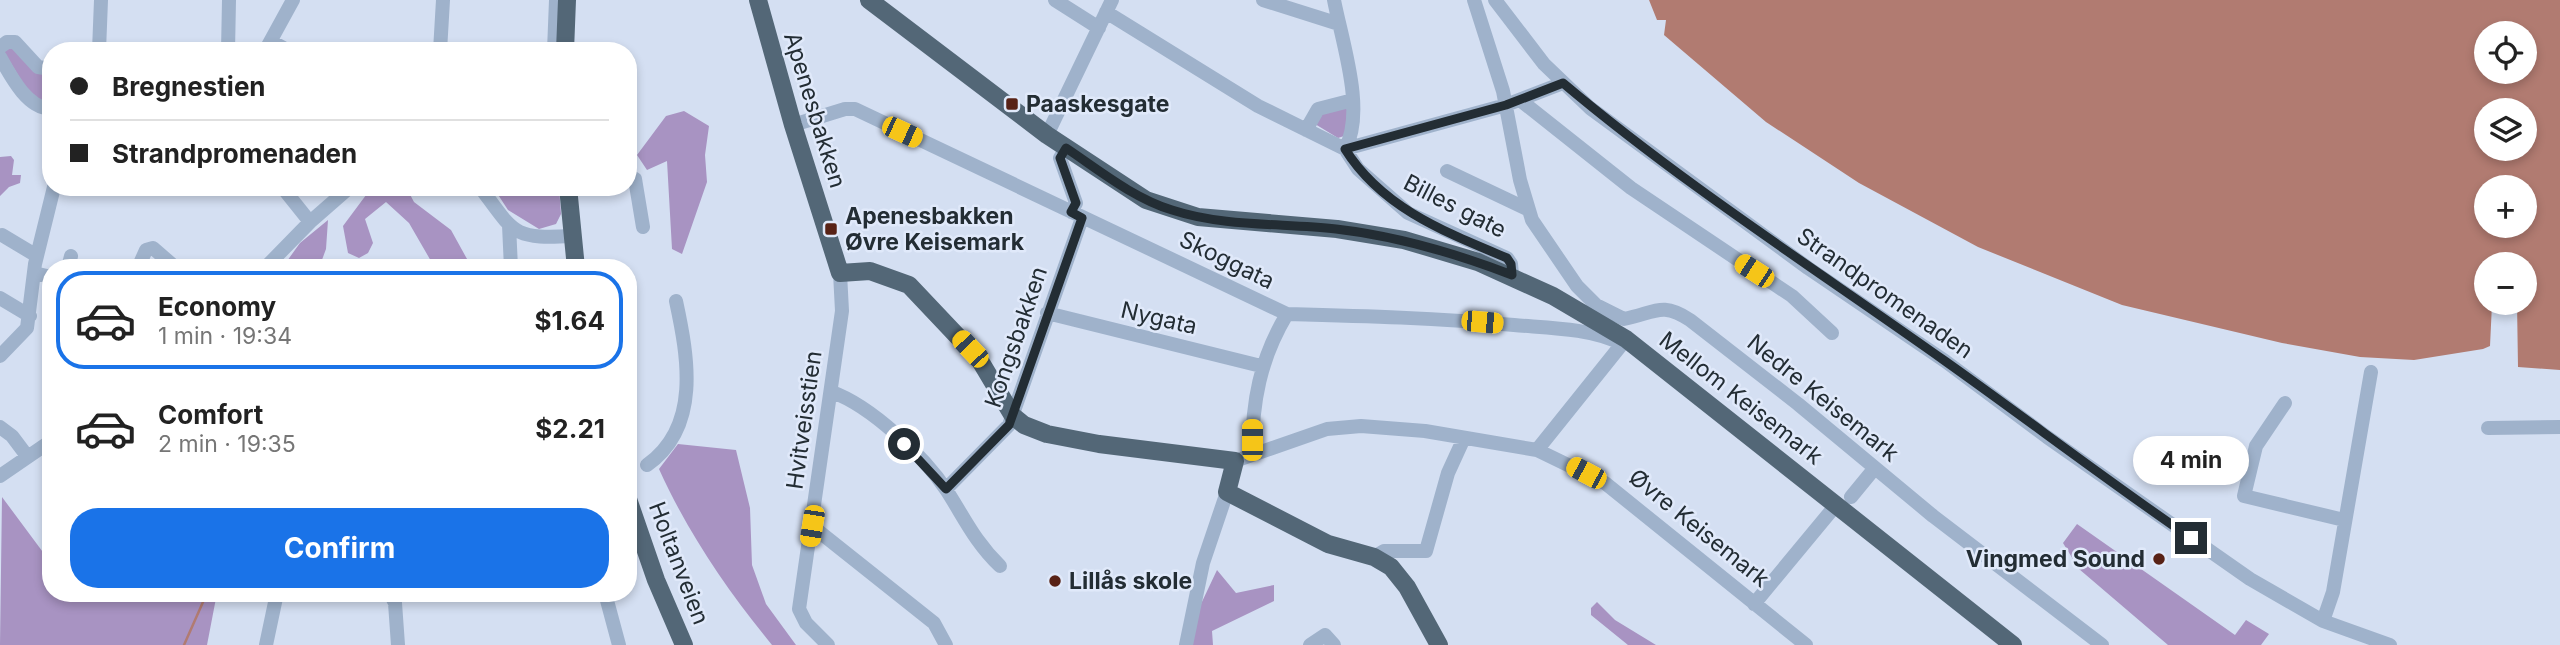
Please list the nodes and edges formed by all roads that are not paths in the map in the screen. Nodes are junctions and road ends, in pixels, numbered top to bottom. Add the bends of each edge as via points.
1 (101, 0) edge
2 (229, 0) edge
3 (293, 0) edge
4 (443, 0) edge
5 (556, 0) edge
6 (566, 0) edge
7 (758, 0) edge
8 (1055, 0) edge
9 (1263, 0) edge
10 (1334, 0) edge
11 (1475, 0) edge
12 (1495, 0) edge
13 (873, 1) edge
14 (1109, 6) edge
15 (1339, 24) junction
16 (1099, 27) junction
17 (99, 42) edge
18 (228, 42) edge
19 (270, 42) edge
20 (441, 42) edge
21 (554, 42) edge
22 (565, 42) edge
23 (0, 47) edge
24 (0, 57) edge
25 (42, 68) edge
26 (1563, 83) junction
27 (1353, 100) junction
28 (1521, 100) junction
29 (1506, 105) junction
30 (42, 108) edge
31 (793, 125) junction
32 (1306, 130) junction
33 (1047, 135) junction
34 (1066, 148) junction
35 (1345, 149) junction
36 (1447, 171) dead end
37 (637, 191) edge
38 (52, 196) edge
39 (289, 196) edge
40 (340, 196) edge
41 (487, 196) edge
42 (572, 196) edge
43 (1529, 210) junction
44 (1077, 215) junction
45 (310, 222) junction
46 (509, 225) junction
47 (643, 226) dead end
48 (2, 235) edge
49 (572, 236) junction
50 (37, 256) junction
51 (142, 259) edge
52 (166, 259) edge
53 (274, 259) edge
54 (511, 259) edge
55 (575, 259) edge
56 (34, 273) junction
57 (841, 273) junction
58 (42, 275) edge
59 (1512, 275) junction
60 (0, 298) edge
61 (676, 301) dead end
62 (1046, 313) junction
63 (1287, 314) junction
64 (30, 316) junction
65 (1832, 333) dead end
66 (1624, 341) junction
67 (0, 356) edge
68 (1261, 366) junction
69 (2371, 372) dead end
70 (832, 392) junction
71 (2285, 403) dead end
72 (1013, 416) junction
73 (0, 427) edge
74 (2560, 427) edge
75 (2488, 428) dead end
76 (1464, 438) junction
77 (42, 447) edge
78 (1537, 450) junction
79 (27, 456) junction
80 (1243, 458) junction
81 (647, 465) dead end
82 (1874, 469) junction
83 (0, 476) edge
84 (946, 489) junction
85 (1227, 492) junction
86 (1843, 501) junction
87 (2344, 520) junction
88 (637, 525) edge
89 (812, 526) junction
90 (1374, 557) junction
91 (1000, 566) dead end
92 (274, 602) edge
93 (394, 602) edge
94 (607, 602) edge
95 (1754, 604) junction
96 (2323, 621) junction
97 (266, 645) edge
98 (398, 645) edge
99 (619, 645) edge
100 (684, 645) edge
101 (828, 645) edge
102 (946, 645) edge
103 (1186, 645) edge
104 (1310, 645) edge
105 (1334, 645) edge
106 (1438, 645) edge
107 (1806, 645) edge
108 (2013, 645) edge
109 (2102, 645) edge
110 (2390, 645) edge

1 - 17 street
2 - 18 street
3 - 19 street
4 - 20 street
5 - 21 street
6 - 22 main road
7 - 31 main road, Apenesbakken
8 - 16 street
9 - 15 street
10 - 15 street
11 - 29 street, Nedre Keisemark
12 - 26 street, Strandpromenaden
13 - 33 main road
14 - 16 street
14 - 32 street, Billes gate via 1258,106
15 - 27 street
16 - 33 street
23 - 25 street via 15,42
24 - 30 street via 32,103
26 - 28 street
26 - 96 street, Strandpromenaden via 1695,188 2228,564
27 - 32 street via 1318,108
27 - 35 street via 1353,130
28 - 29 street
28 - 65 street via 1631,188 1791,296
29 - 35 street
29 - 43 street, Nedre Keisemark
31 - 44 street, Skoggata via 855,109
31 - 57 main road, Apenesbakken
32 - 35 street, Billes gate
33 - 34 main road
34 - 44 street via 1060,158
34 - 59 main road via 1146,200 1171,210 1227,221 1337,229 1404,240
35 - 59 street, Billes gate via 1387,198 1408,213 1507,258
36 - 43 street
37 - 47 street
38 - 50 street
39 - 45 street
40 - 45 street
41 - 46 street
42 - 49 main road
43 - 82 street, Nedre Keisemark via 1577,286 1596,305 1625,319 1672,309 1798,404
44 - 62 street, Kongsbakken
44 - 63 street, Skoggata
45 - 53 street
46 - 49 street via 524,236
46 - 54 street
48 - 50 street
49 - 55 main road
50 - 56 street
51 - 52 street via 146,250 153,248
56 - 58 street
56 - 64 street
57 - 70 street, Hvitveisstien via 843,294
57 - 72 main road via 870,271 909,285 979,359
59 - 66 main road
60 - 64 street
61 - 81 street via 688,357 683,414 677,430
62 - 68 street, Nygata
62 - 72 street, Kongsbakken
63 - 66 street, Mellom Keisemark via 1409,316 1546,328
63 - 68 street
64 - 67 street via 19,339
66 - 78 street
66 - 86 main road, Mellom Keisemark
68 - 80 street
69 - 87 street
70 - 84 street via 888,429
70 - 89 street, Hvitveisstien
71 - 87 street via 2253,452 2244,496
72 - 80 main road, Øvre Keisemark via 1024,425 1074,440
72 - 84 street, Kongsbakken via 1004,432
73 - 79 street
74 - 75 street
76 - 78 street, Øvre Keisemark
76 - 80 street, Øvre Keisemark via 1387,427 1342,427
76 - 90 street via 1444,482 1426,551 1384,551
77 - 79 street
78 - 95 street, Øvre Keisemark via 1605,483
79 - 83 street
80 - 85 main road
82 - 86 street
82 - 109 street, Nedre Keisemark
84 - 91 street via 979,546
85 - 90 main road via 1328,544
85 - 103 street via 1203,563
86 - 95 street
86 - 108 main road, Mellom Keisemark
87 - 96 street via 2333,592
88 - 100 main road, Holtanveien
89 - 101 street, Hvitveisstien via 799,609
89 - 102 street via 934,623
90 - 106 main road via 1403,580
92 - 97 street
93 - 98 street
94 - 99 street
95 - 107 street, Øvre Keisemark
96 - 110 street, Strandpromenaden
104 - 105 street via 1325,635

